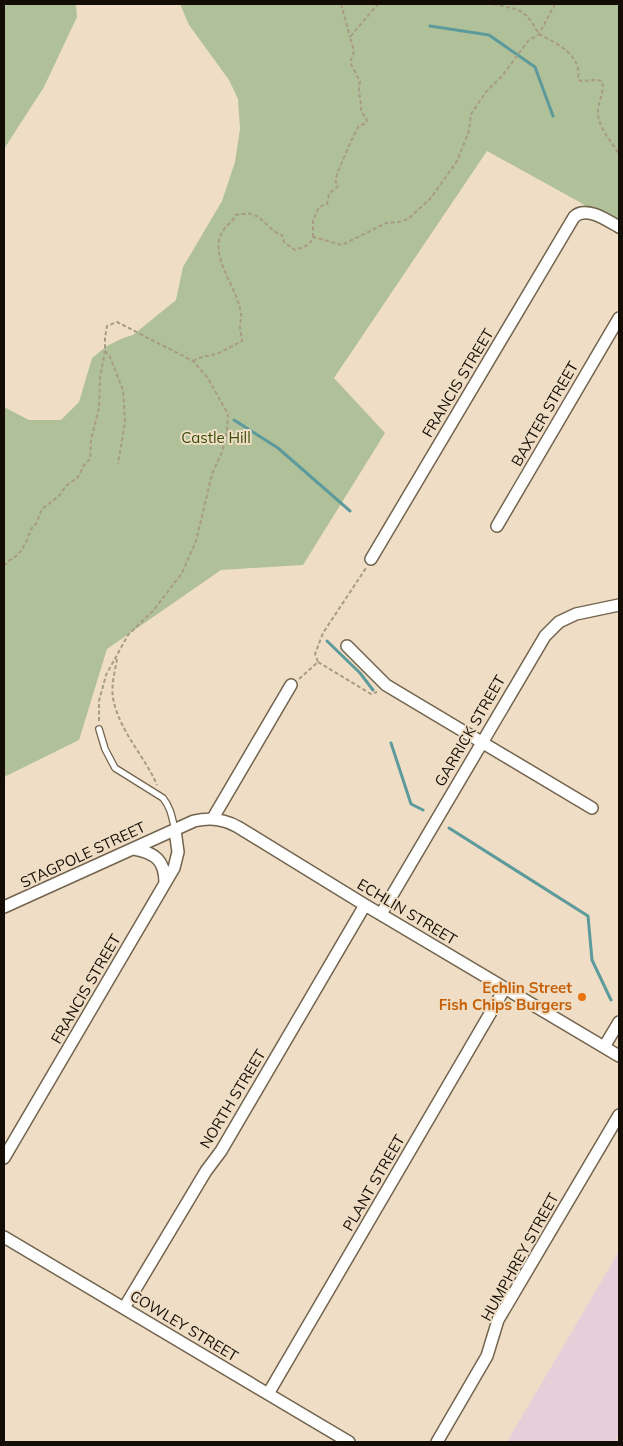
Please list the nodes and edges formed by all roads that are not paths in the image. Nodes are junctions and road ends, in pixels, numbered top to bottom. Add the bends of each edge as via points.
1 (619, 227) edge
2 (619, 318) edge
3 (497, 526) dead end
4 (372, 559) road end
5 (619, 605) edge
6 (346, 646) dead end
7 (291, 685) road end
8 (99, 729) road end
9 (482, 742) junction
10 (592, 808) dead end
11 (213, 818) junction
12 (175, 830) junction
13 (134, 849) junction
14 (164, 885) junction
15 (365, 905) junction
16 (4, 907) edge
17 (381, 914) junction
18 (505, 988) junction
19 (619, 1022) edge
20 (604, 1047) junction
21 (619, 1056) edge
22 (619, 1115) edge
23 (4, 1158) edge
24 (4, 1237) edge
25 (124, 1308) junction
26 (268, 1394) junction
27 (349, 1442) edge
28 (437, 1442) edge

1 - 4 street, FRANCIS STREET via 586,212 577,214 571,221
2 - 3 street, BAXTER STREET
5 - 9 street, GARRICK STREET via 576,614 559,622 534,653
6 - 9 street via 386,685
7 - 11 street
8 - 12 lane via 115,768 163,798 168,804
9 - 10 street
9 - 17 street, GARRICK STREET
11 - 12 street via 194,821
11 - 15 street, ECHLIN STREET via 238,827
12 - 13 street, STAGPOLE STREET
12 - 14 street, FRANCIS STREET via 178,852 174,868
13 - 14 street via 152,854 162,864
13 - 16 street, STAGPOLE STREET
14 - 23 street, FRANCIS STREET
15 - 17 street, ECHLIN STREET
15 - 25 street, NORTH STREET via 221,1151
17 - 18 street, ECHLIN STREET
18 - 20 street, ECHLIN STREET
18 - 26 street, PLANT STREET
19 - 20 street
20 - 21 street, ECHLIN STREET
22 - 28 street, HUMPHREY STREET via 498,1320 487,1356
24 - 25 street, COWLEY STREET
25 - 26 street, COWLEY STREET
26 - 27 street, COWLEY STREET

